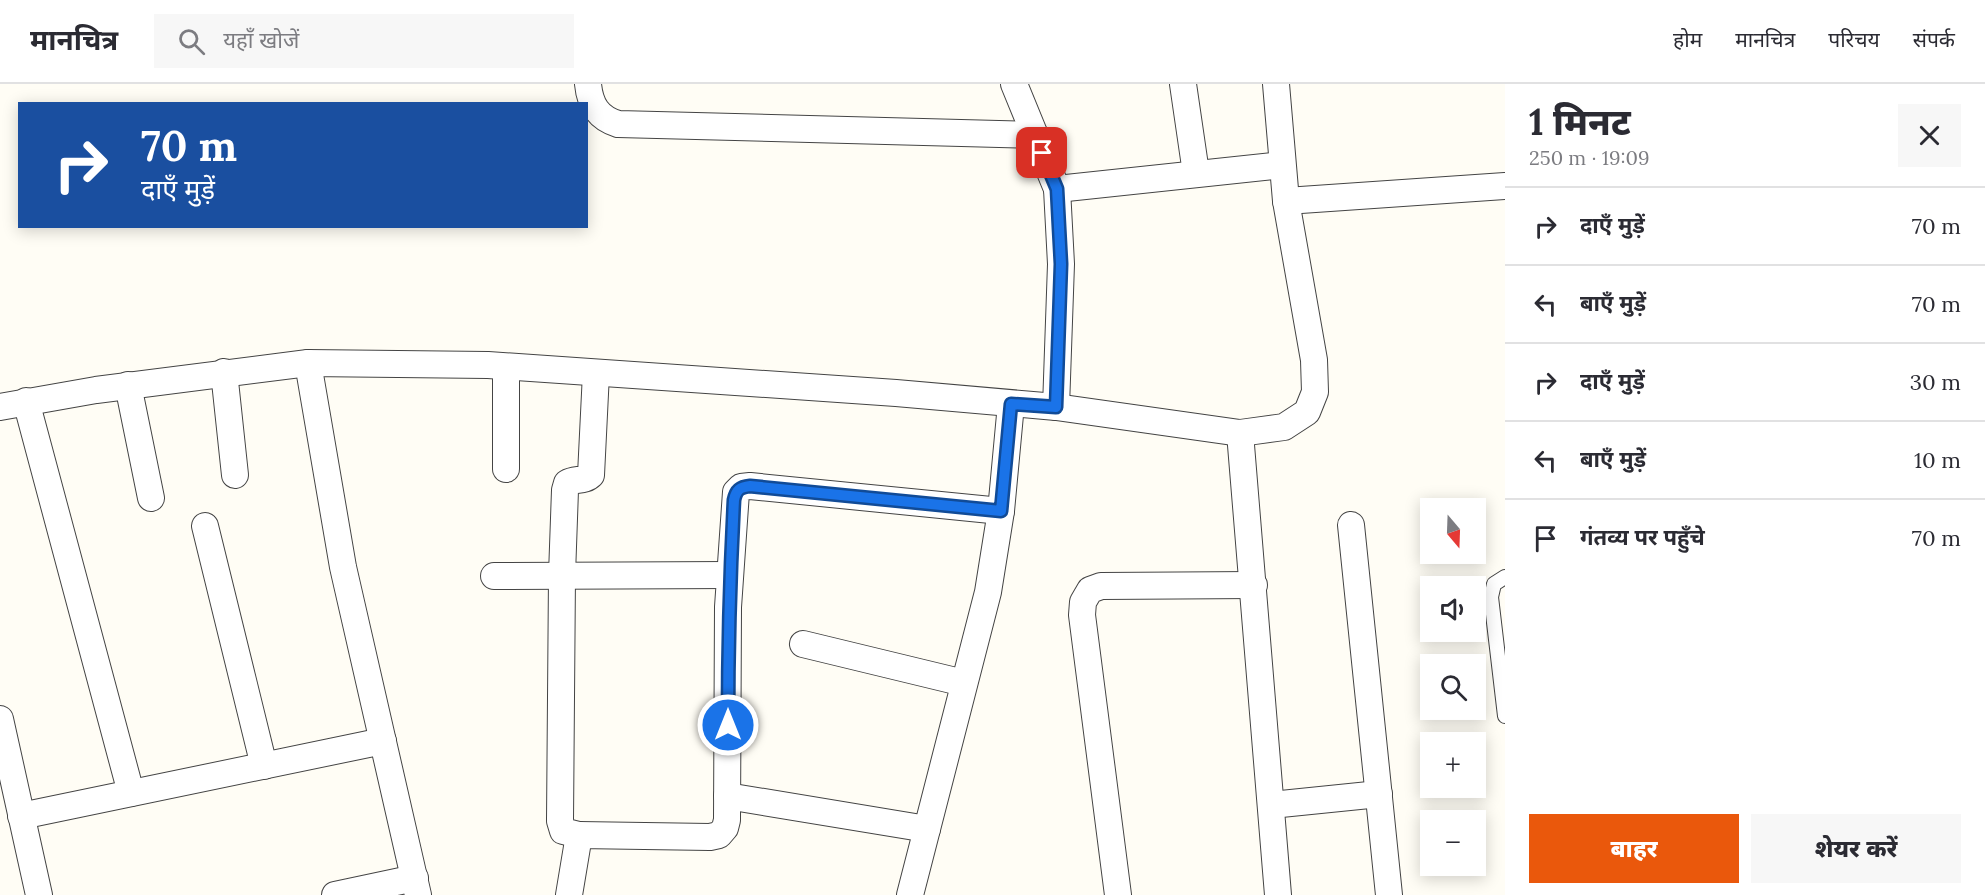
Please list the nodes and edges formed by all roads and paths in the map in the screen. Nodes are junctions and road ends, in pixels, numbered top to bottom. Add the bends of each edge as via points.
1 (588, 84) edge
2 (1014, 84) edge
3 (1183, 84) edge
4 (1276, 84) edge
5 (1035, 135) junction
6 (1282, 165) junction
7 (1196, 173) junction
8 (1505, 186) edge
9 (1057, 189) junction
10 (1287, 201) junction
11 (308, 363) junction
12 (506, 367) junction
13 (224, 372) junction
14 (596, 373) junction
15 (128, 385) junction
16 (26, 401) junction
17 (1011, 404) junction
18 (0, 407) edge
19 (1056, 407) junction
20 (1240, 433) junction
21 (506, 470) dead end
22 (235, 475) dead end
23 (151, 498) dead end
24 (1001, 511) junction
25 (1351, 525) dead end
26 (205, 526) dead end
27 (562, 575) junction
28 (730, 575) junction
29 (494, 576) dead end
30 (1505, 577) edge
31 (1254, 585) junction
32 (803, 644) dead end
33 (964, 683) junction
34 (1505, 716) edge
35 (0, 719) edge
36 (383, 741) junction
37 (264, 766) junction
38 (131, 793) junction
39 (1379, 794) junction
40 (728, 796) junction
41 (12, 802) edge
42 (1271, 805) junction
43 (927, 829) junction
44 (579, 835) junction
45 (416, 886) edge
46 (39, 895) edge
47 (335, 895) edge
48 (569, 895) edge
49 (909, 895) edge
50 (1118, 895) edge
51 (1278, 895) edge
52 (1389, 895) edge

1 - 5 street via 595,110 618,124
2 - 5 street
3 - 7 street
4 - 6 street
5 - 9 street
6 - 7 street
6 - 10 street
7 - 9 street
8 - 10 street
9 - 19 street via 1061,264
10 - 20 street via 1314,360 1315,392 1307,412 1284,427
11 - 12 street
11 - 13 street
11 - 36 street via 343,567
12 - 14 street
12 - 21 street
13 - 15 street
13 - 22 street
14 - 17 street
14 - 27 street via 592,469 589,478 567,483
15 - 16 street
15 - 23 street
16 - 18 street
16 - 38 street
17 - 19 street
17 - 24 street
19 - 20 street
20 - 31 street
24 - 28 street via 741,487 734,500
24 - 33 street via 988,592
25 - 39 street
26 - 37 street
27 - 28 street
27 - 29 street
27 - 44 street via 560,821 563,831
28 - 40 street
30 - 34 lane via 1494,584 1491,597
31 - 42 street
31 - 50 street via 1101,586 1090,590 1083,602
32 - 33 street
33 - 43 street
35 - 41 street
36 - 37 street
36 - 45 street
37 - 38 street
38 - 41 street
39 - 42 street
39 - 52 street
40 - 43 street
40 - 44 street via 725,828 710,837
41 - 46 street
42 - 51 street
43 - 49 street
44 - 48 street
45 - 47 street

